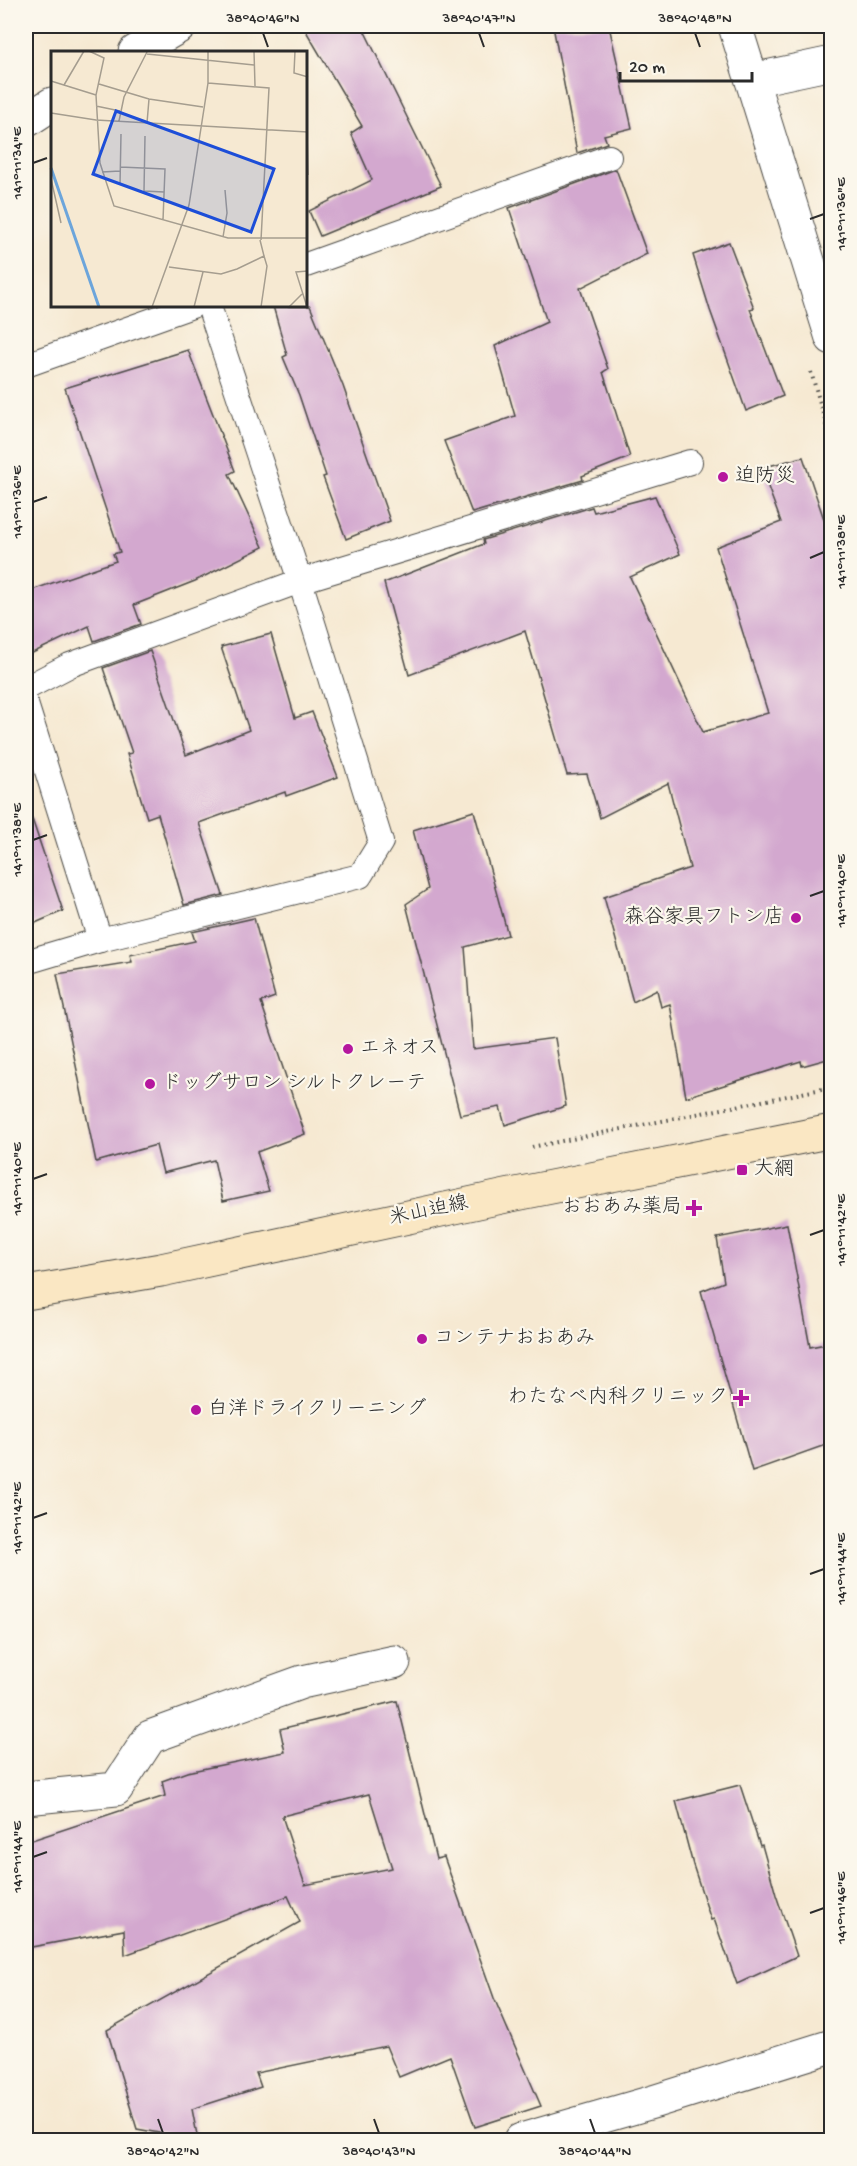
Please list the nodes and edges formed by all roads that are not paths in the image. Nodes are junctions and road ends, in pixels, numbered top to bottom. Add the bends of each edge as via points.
1 (180, 26) edge
2 (735, 26) edge
3 (137, 51) edge
4 (831, 63) edge
5 (752, 80) junction
6 (51, 105) edge
7 (26, 121) edge
8 (609, 157) dead end
9 (308, 265) edge
10 (180, 308) edge
11 (210, 308) edge
12 (163, 311) edge
13 (831, 338) edge
14 (26, 365) edge
15 (690, 462) dead end
16 (300, 581) junction
17 (26, 688) edge
18 (26, 704) edge
19 (100, 940) junction
20 (26, 962) edge
21 (831, 1131) edge
22 (26, 1293) edge
23 (394, 1662) dead end
24 (26, 1798) edge
25 (831, 2046) edge
26 (520, 2140) edge

1 - 3 street
2 - 5 street
4 - 5 street
5 - 13 street
6 - 7 street
8 - 9 lane
10 - 12 lane
11 - 16 lane
12 - 14 lane
15 - 16 lane
16 - 17 lane via 70,666
16 - 19 lane via 381,842 360,876
18 - 19 lane
19 - 20 lane
21 - 22 main road, 米山迫線 via 161,1270
23 - 24 street via 302,1682 150,1737 116,1789
25 - 26 street

